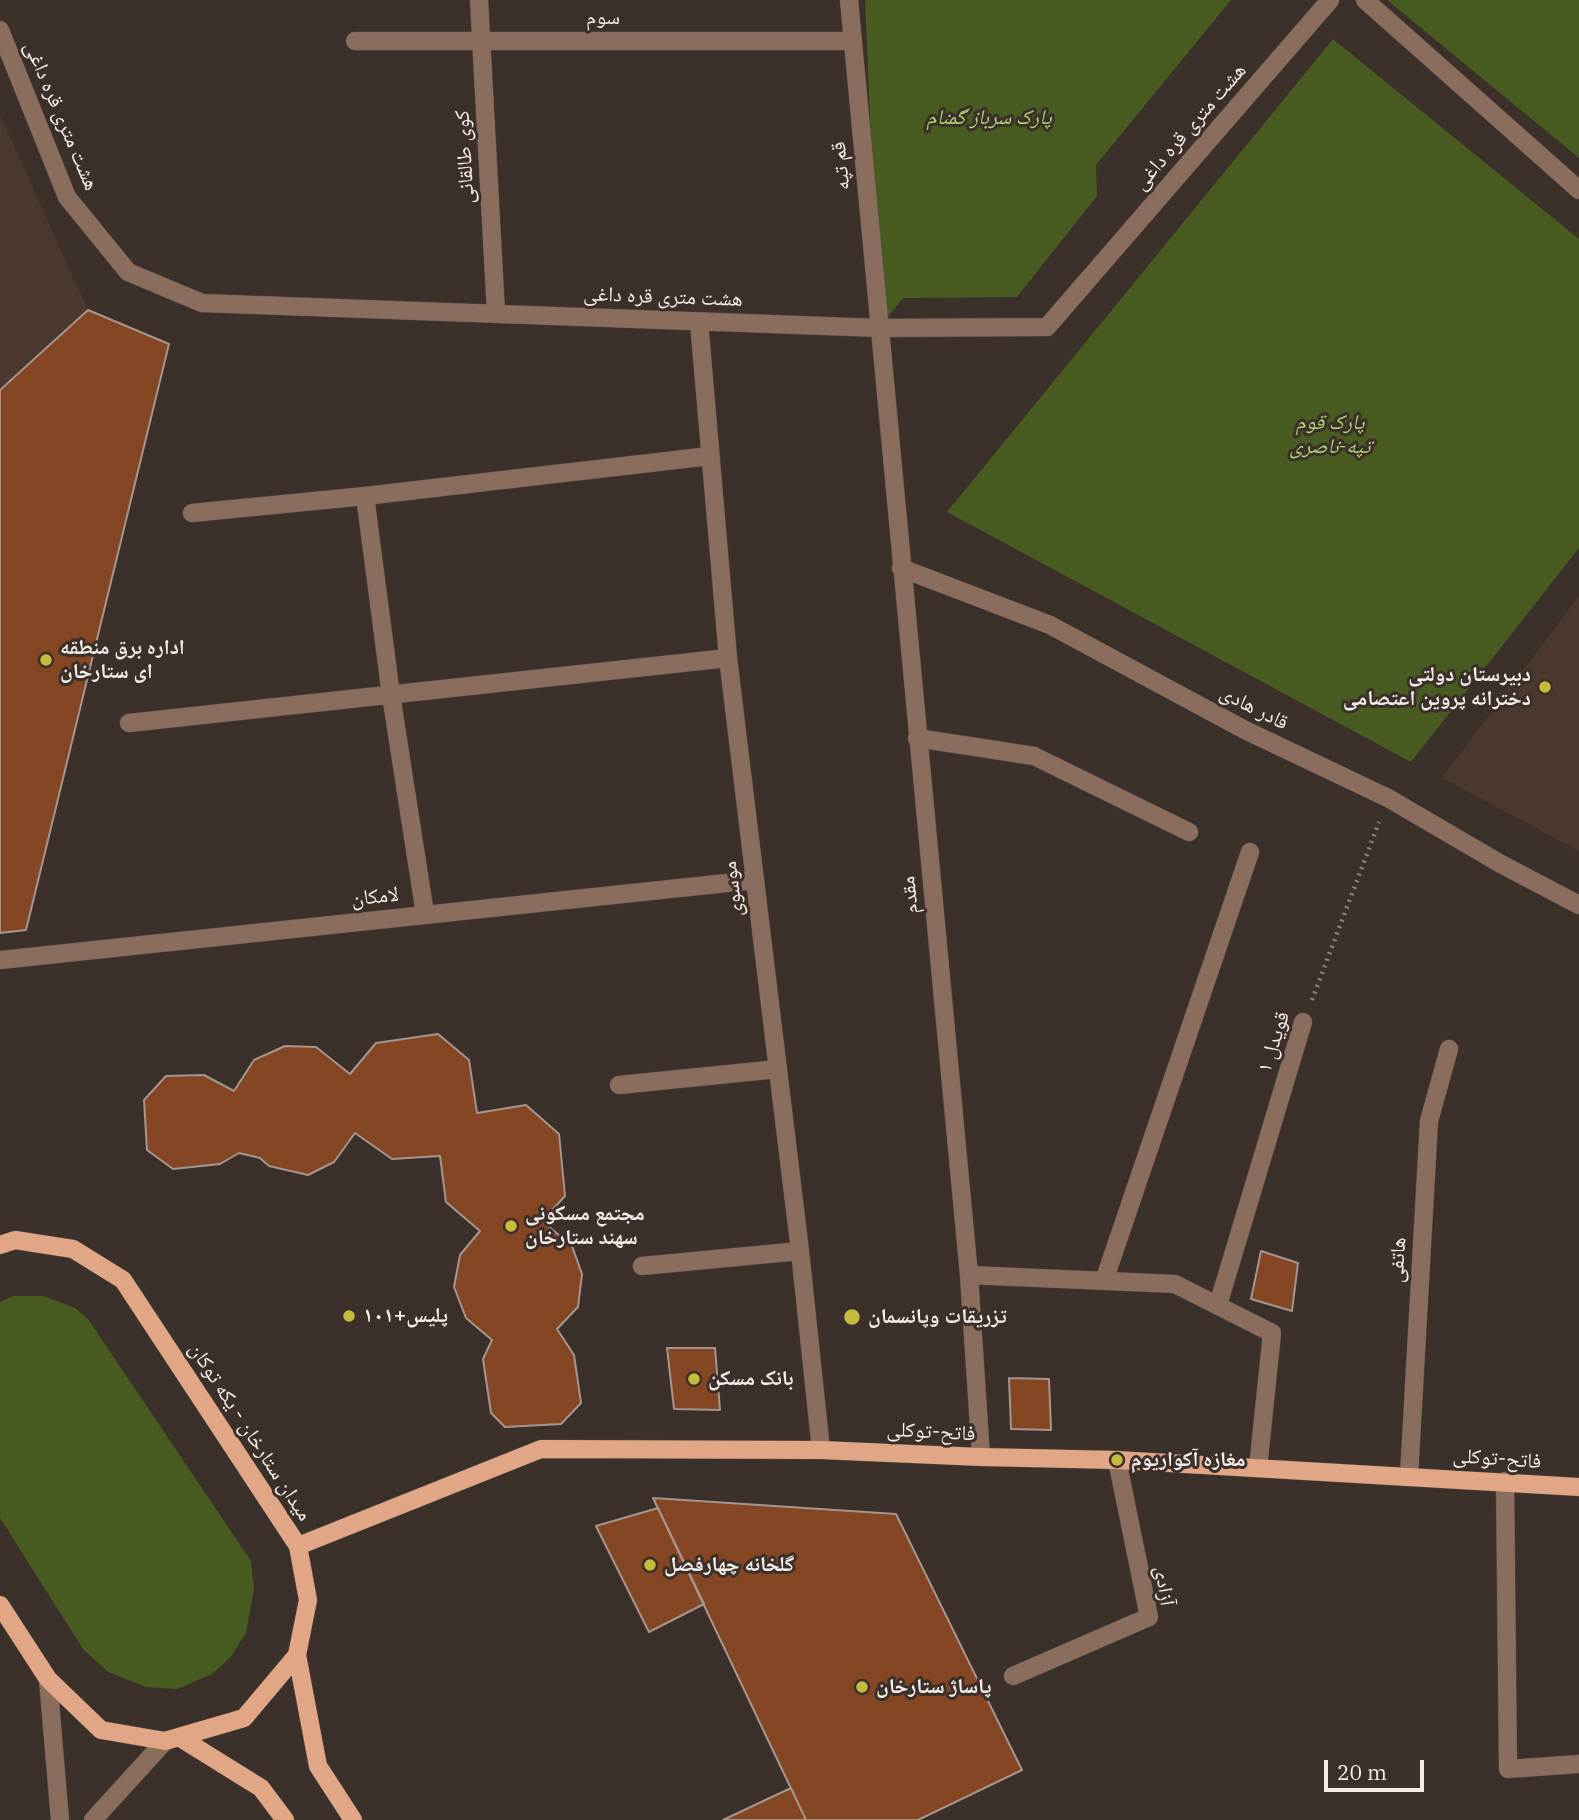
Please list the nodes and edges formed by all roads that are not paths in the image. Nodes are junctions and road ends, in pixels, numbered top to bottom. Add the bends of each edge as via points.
1 (479, 0) edge
2 (849, 0) edge
3 (1330, 0) edge
4 (1365, 0) edge
5 (0, 30) edge
6 (355, 41) dead end
7 (482, 41) junction
8 (852, 41) junction
9 (1579, 190) edge
10 (496, 313) junction
11 (699, 322) junction
12 (879, 328) junction
13 (710, 456) junction
14 (365, 496) junction
15 (192, 513) dead end
16 (901, 568) junction
17 (728, 658) junction
18 (391, 695) junction
19 (129, 723) dead end
20 (917, 738) junction
21 (1189, 832) dead end
22 (1250, 852) dead end
23 (755, 880) junction
24 (1579, 905) edge
25 (425, 914) junction
26 (0, 960) edge
27 (1303, 1022) road end
28 (1449, 1049) dead end
29 (778, 1069) junction
30 (619, 1086) dead end
31 (5, 1239) edge
32 (800, 1251) junction
33 (642, 1266) dead end
34 (969, 1275) junction
35 (1104, 1281) junction
36 (1218, 1305) junction
37 (821, 1450) junction
38 (981, 1457) junction
39 (1117, 1460) junction
40 (1258, 1468) junction
41 (1409, 1476) junction
42 (1505, 1481) junction
43 (1579, 1487) edge
44 (298, 1546) junction
45 (0, 1605) edge
46 (297, 1655) junction
47 (1013, 1676) dead end
48 (48, 1679) junction
49 (172, 1739) junction
50 (1579, 1763) edge
51 (60, 1820) edge
52 (93, 1820) edge
53 (285, 1820) edge
54 (353, 1820) edge

1 - 7 street, کوی طالقانی
2 - 8 street, قم تپه
3 - 12 street, هشت متری قره داغی via 1047,327
4 - 9 street
5 - 10 street, هشت متری قره داغی via 67,197 128,272 202,303
6 - 7 street, سوم
7 - 8 street, سوم
7 - 10 street, کوی طالقانی
8 - 12 street, قم تپه
10 - 11 street, هشت متری قره داغی
11 - 12 street, هشت متری قره داغی
11 - 13 street, موسوی
12 - 16 street, مقدم
13 - 14 street
13 - 17 street, موسوی
14 - 15 street
14 - 18 street
16 - 20 street, مقدم
16 - 24 street, قادر هادی via 1051,625 1245,730 1388,798
17 - 18 street
17 - 23 street, موسوی
18 - 19 street
18 - 25 street
20 - 21 street via 1034,756
20 - 34 street, مقدم
22 - 35 street
23 - 25 street, لامکان
23 - 29 street, موسوی
25 - 26 street, لامکان
27 - 36 street, قویدل ۱
28 - 41 street, هاتفی via 1429,1121
29 - 30 street
29 - 32 street, موسوی
31 - 44 main road, میدان ستارخان - یکه توکان via 74,1249 123,1280
32 - 33 street
32 - 37 street, موسوی
34 - 35 street
34 - 38 street, مقدم
35 - 36 street via 1175,1284
36 - 40 street via 1272,1333
37 - 38 main road, فاتح-توکلی
37 - 44 main road, فاتح-توکلی via 541,1449
38 - 39 main road, فاتح-توکلی
39 - 40 main road, فاتح-توکلی
39 - 47 street, آزادی via 1149,1617
40 - 41 main road, فاتح-توکلی
41 - 42 main road, فاتح-توکلی
42 - 43 main road, فاتح-توکلی
42 - 50 street via 1508,1769
44 - 46 main road, میدان ستارخان - یکه توکان via 308,1600
45 - 48 main road, میدان ستارخان - یکه توکان
46 - 49 main road, میدان ستارخان - یکه توکان via 244,1718
46 - 54 main road via 318,1766
48 - 49 main road, میدان ستارخان - یکه توکان via 101,1730
48 - 51 street
49 - 52 street
49 - 53 main road via 261,1788

